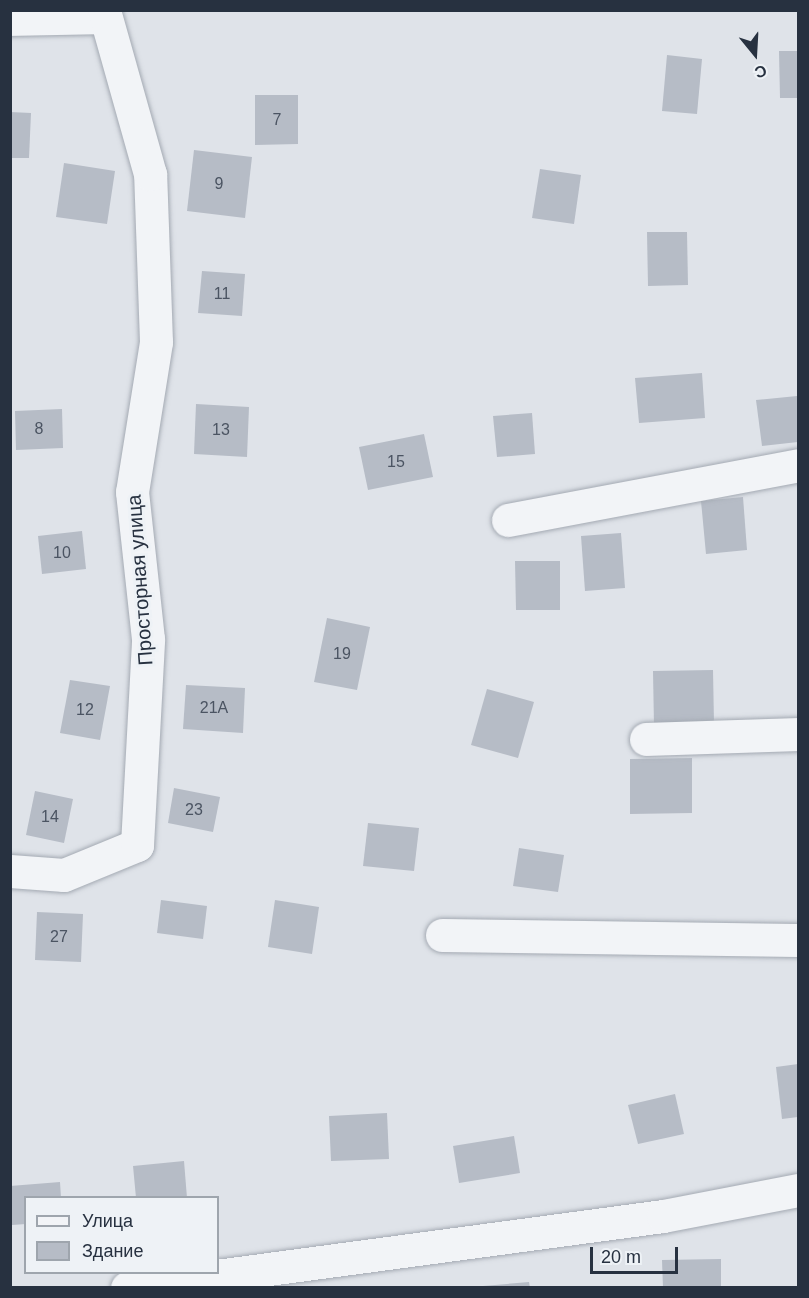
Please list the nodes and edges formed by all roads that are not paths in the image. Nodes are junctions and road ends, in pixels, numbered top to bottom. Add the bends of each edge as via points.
1 (104, 14) edge
2 (10, 19) edge
3 (798, 465) edge
4 (508, 520) dead end
5 (798, 734) edge
6 (646, 739) dead end
7 (10, 871) edge
8 (442, 935) dead end
9 (798, 940) edge
10 (798, 1190) edge
11 (127, 1287) edge

1 - 2 street
1 - 7 street, Просторная улица via 150,174 156,342 132,492 148,639 136,845 64,875
3 - 4 street
5 - 6 street
8 - 9 street
10 - 11 street via 663,1216

